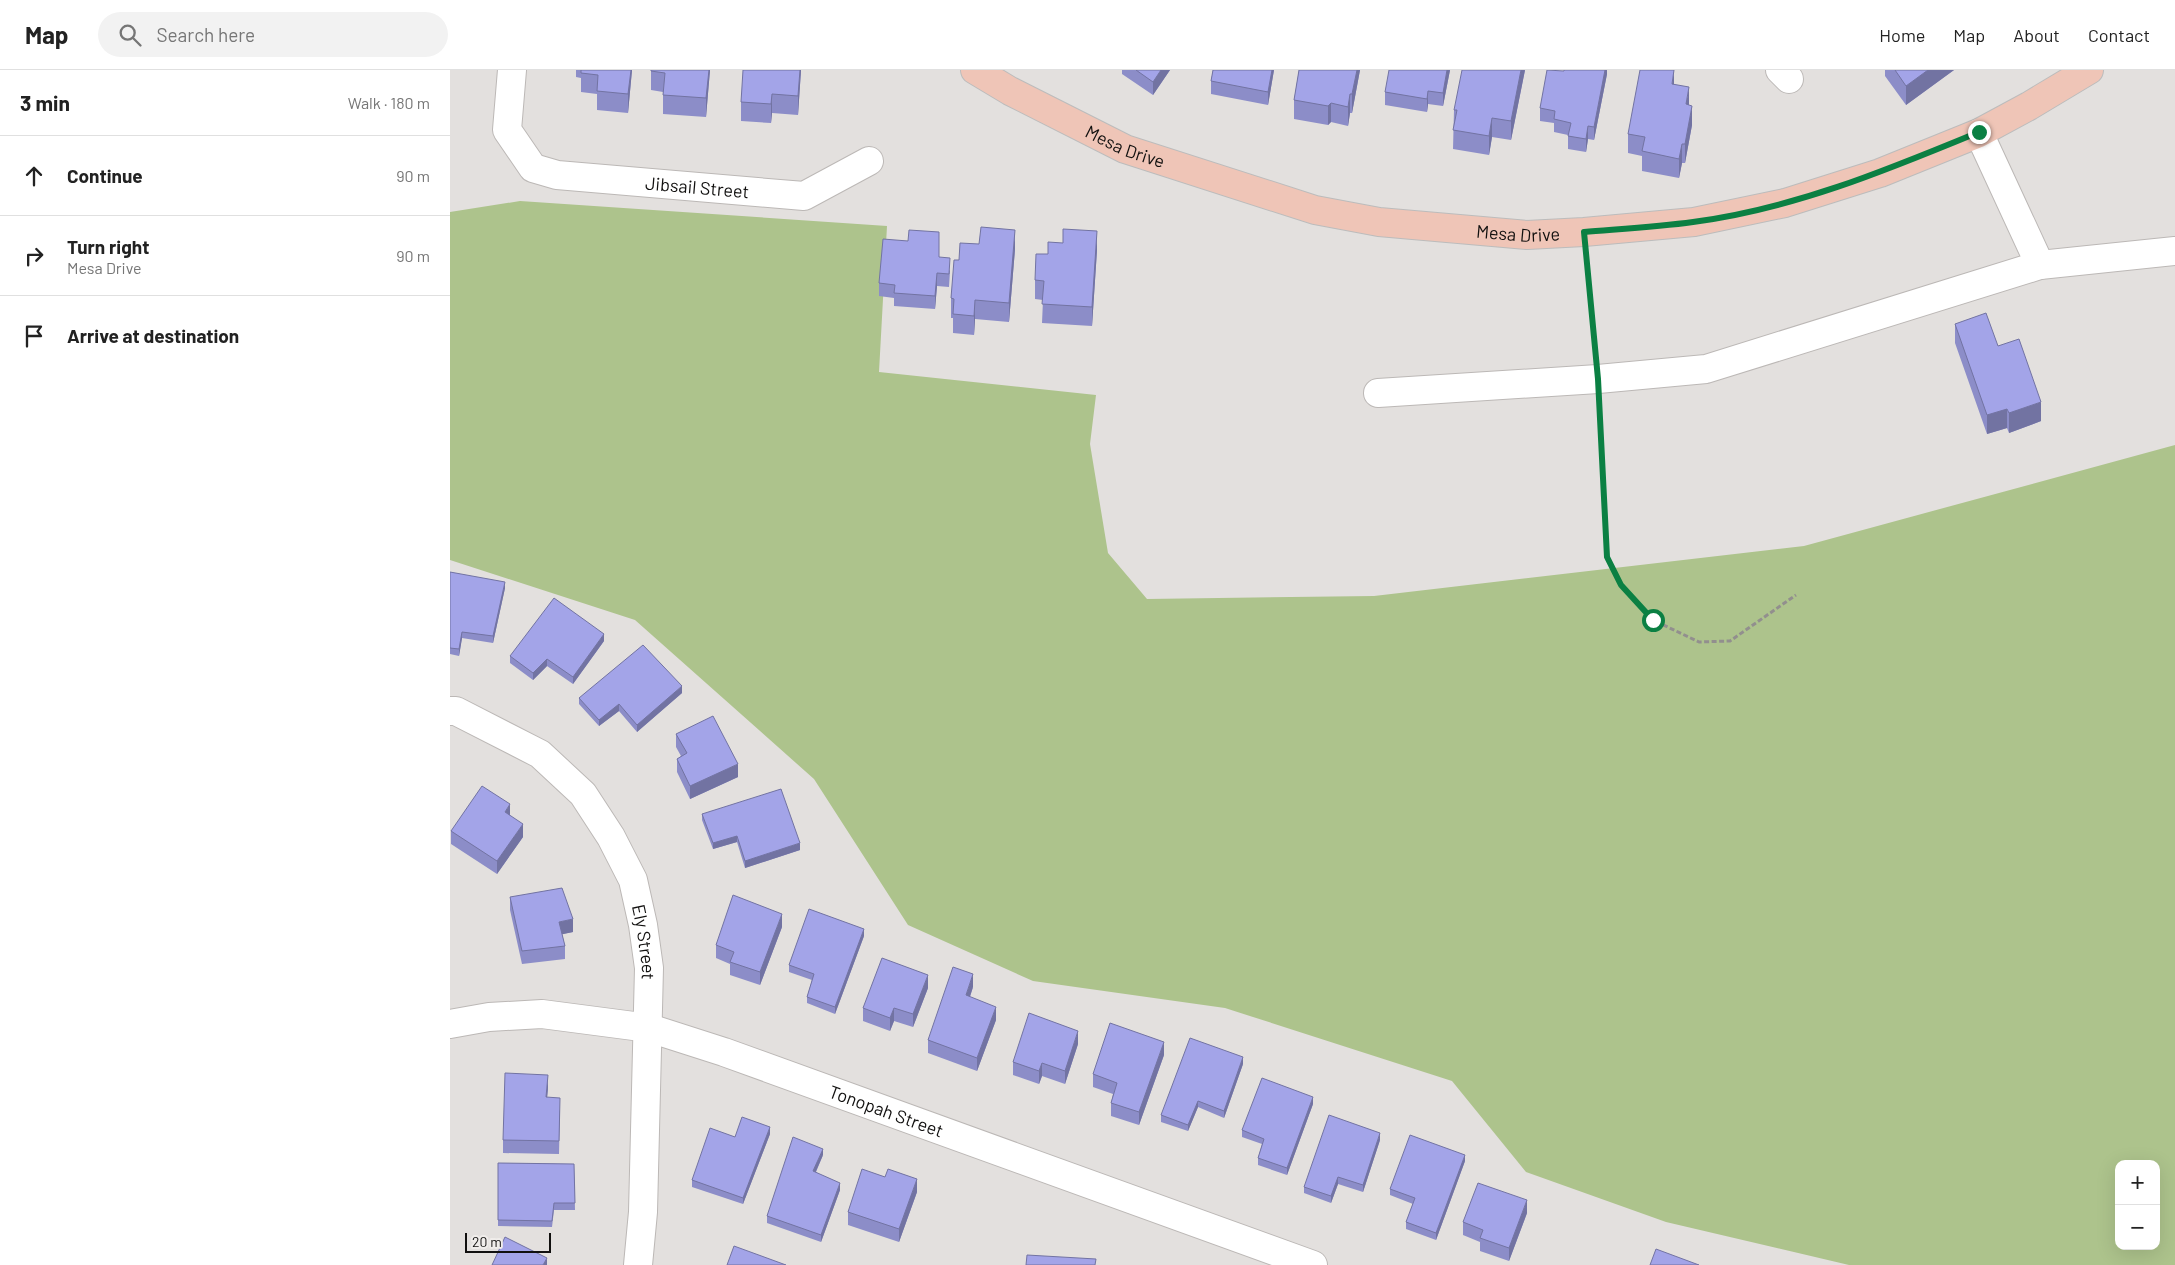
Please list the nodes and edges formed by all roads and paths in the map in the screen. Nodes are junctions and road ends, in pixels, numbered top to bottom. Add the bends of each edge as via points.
1 (512, 70) edge
2 (975, 70) edge
3 (2089, 70) edge
4 (1979, 132) junction
5 (869, 161) dead end
6 (1584, 232) junction
7 (2175, 251) edge
8 (2040, 265) junction
9 (1598, 379) junction
10 (1378, 393) dead end
11 (1796, 595) dead end
12 (450, 711) edge
13 (450, 1024) edge
14 (649, 1028) junction
15 (638, 1265) edge
16 (1313, 1265) edge

1 - 5 street, Jibsail Street via 507,130 533,168 556,175 804,196
2 - 6 main road, Mesa Drive via 1125,148 1316,210 1379,222 1517,234
3 - 4 main road, Mesa Drive
4 - 6 main road, Mesa Drive via 1880,173 1785,203 1694,222
4 - 8 street
6 - 9 path
7 - 8 street
8 - 9 street via 1706,369
9 - 10 street
9 - 11 path via 1607,557 1621,585 1653,620 1699,642 1730,641
12 - 14 street, Ely Street via 456,711 540,754 583,794 611,837 633,880 644,925 649,968
13 - 14 street, Tonopah Street via 489,1017 542,1014
14 - 15 street, Ely Street via 643,1212
14 - 16 street, Tonopah Street via 724,1052

